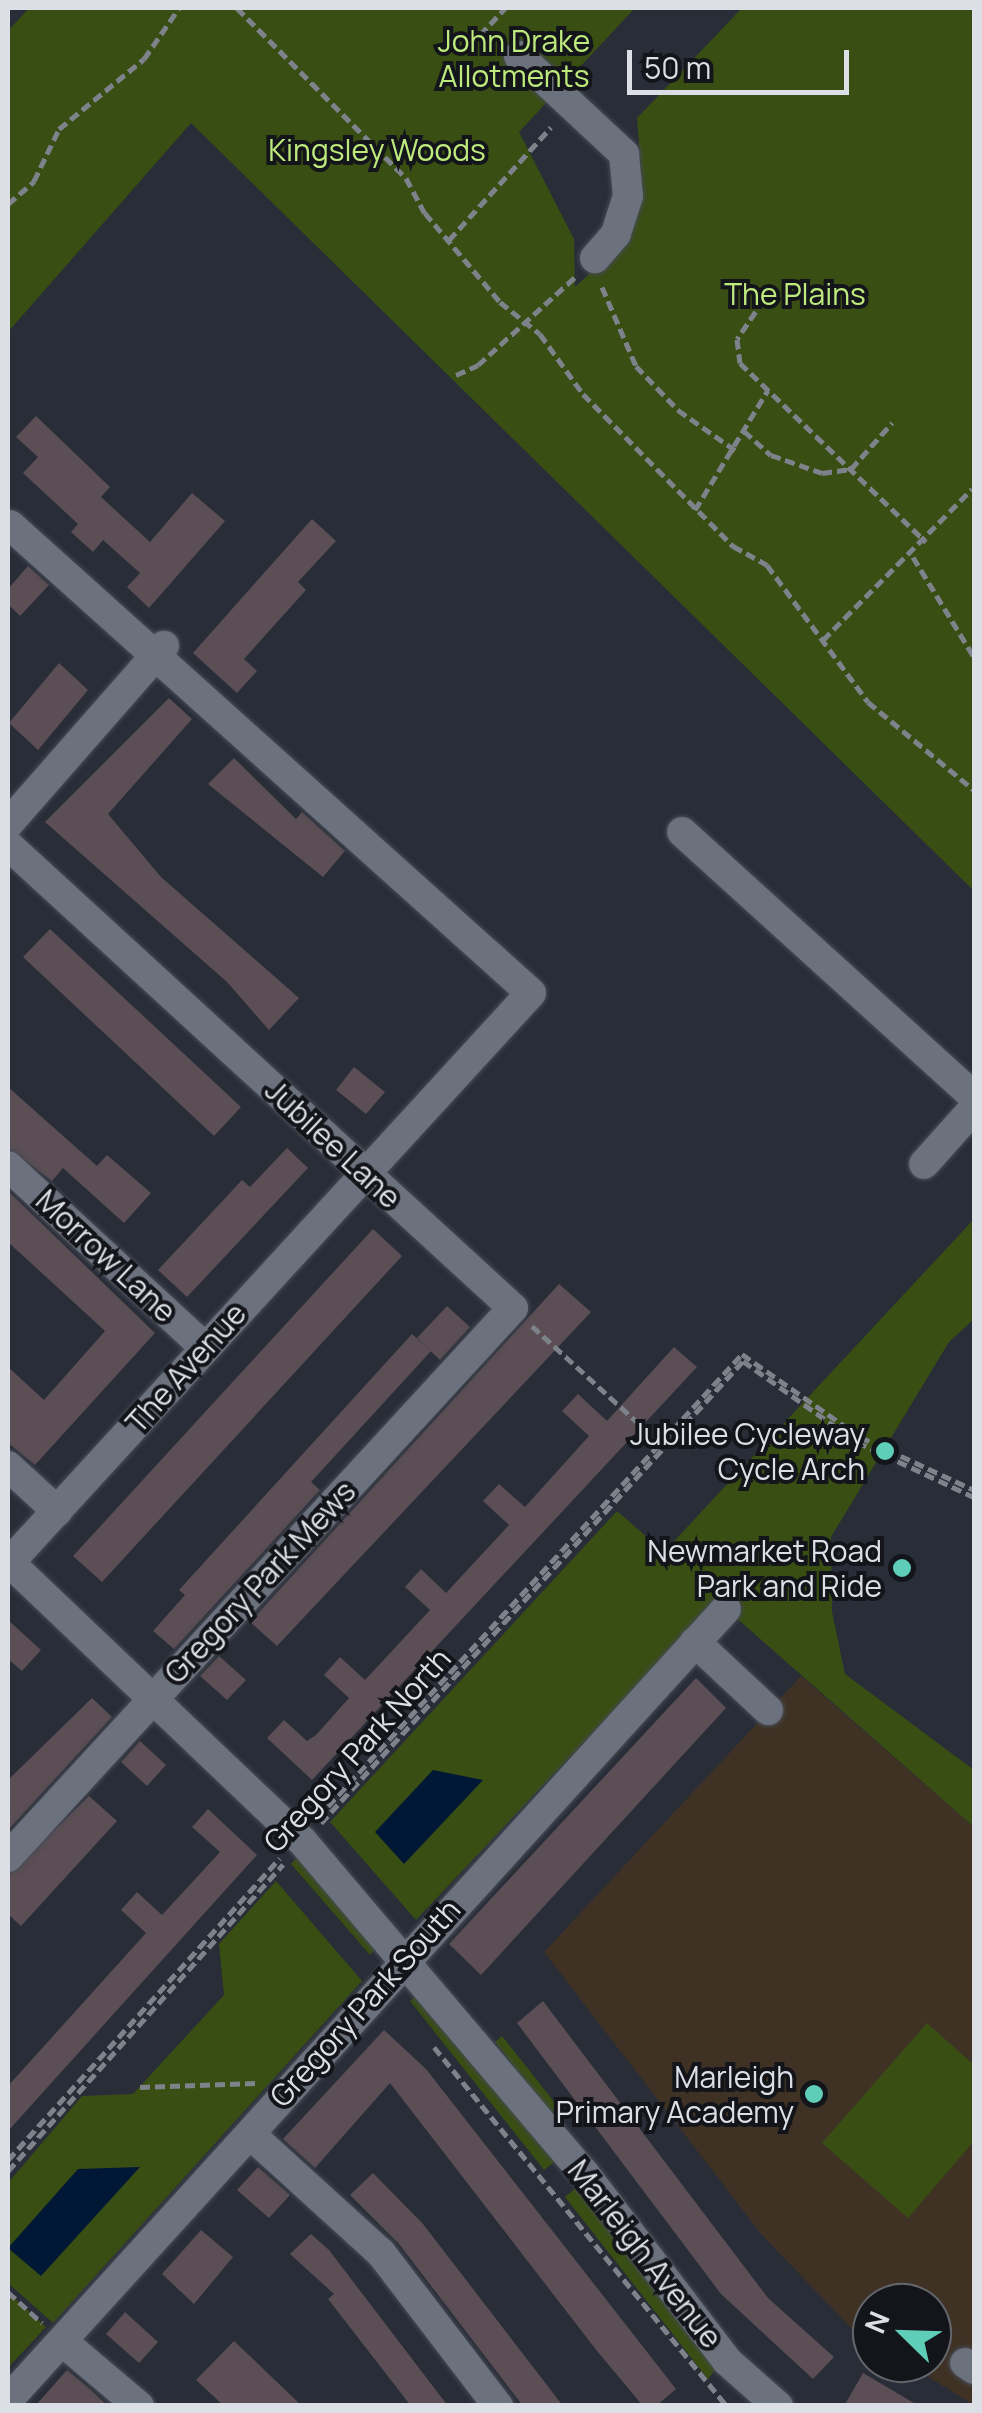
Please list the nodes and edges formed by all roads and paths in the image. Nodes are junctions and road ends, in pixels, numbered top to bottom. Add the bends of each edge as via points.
1 (178, 8) edge
2 (237, 8) edge
3 (519, 56) dead end
4 (574, 103) junction
5 (8, 204) edge
6 (448, 240) junction
7 (595, 258) junction
8 (764, 299) dead end
9 (524, 322) junction
10 (456, 374) dead end
11 (768, 390) junction
12 (892, 423) dead end
13 (744, 431) junction
14 (736, 450) junction
15 (850, 469) junction
16 (972, 489) edge
17 (695, 510) junction
18 (15, 520) edge
19 (926, 542) junction
20 (913, 557) junction
21 (823, 640) junction
22 (159, 652) junction
23 (974, 657) edge
24 (974, 790) edge
25 (8, 824) edge
26 (682, 832) dead end
27 (8, 845) edge
28 (974, 1098) edge
29 (974, 1108) edge
30 (924, 1164) dead end
31 (8, 1166) edge
32 (364, 1173) junction
33 (513, 1308) junction
34 (204, 1347) junction
35 (659, 1442) junction
36 (8, 1466) edge
37 (974, 1494) edge
38 (57, 1511) junction
39 (8, 1563) edge
40 (726, 1609) dead end
41 (695, 1642) junction
42 (156, 1694) junction
43 (768, 1710) dead end
44 (301, 1840) junction
45 (8, 1857) edge
46 (404, 1958) junction
47 (427, 2038) dead end
48 (271, 2082) dead end
49 (140, 2087) dead end
50 (250, 2134) junction
51 (8, 2160) edge
52 (8, 2170) edge
53 (8, 2292) edge
54 (62, 2341) junction
55 (758, 2399) edge
56 (8, 2400) edge
57 (138, 2406) edge
58 (498, 2406) edge
59 (726, 2406) edge

1 - 5 path via 144,59 59,129 34,181
2 - 6 path via 406,178
3 - 4 street
4 - 6 path
4 - 7 street via 624,154 628,196 616,234
6 - 9 path
7 - 9 path
7 - 14 path via 611,321 636,366 678,410
8 - 11 path via 738,339 740,363
9 - 10 path
9 - 17 path
11 - 13 path
11 - 15 path
12 - 15 path
13 - 14 path
13 - 15 path via 798,468
14 - 17 path
15 - 19 path
16 - 19 path
17 - 21 path via 767,565
18 - 22 street
19 - 20 path
20 - 21 path
20 - 23 path
21 - 24 path via 868,702
22 - 25 street
22 - 32 street, The Avenue via 532,993
26 - 28 street
27 - 32 street, Jubilee Lane
29 - 30 street
31 - 34 street, Morrow Lane
32 - 33 street, Jubilee Lane
32 - 34 street, The Avenue
33 - 35 path
33 - 42 street, Gregory Park Mews
34 - 38 street, The Avenue
35 - 37 path via 742,1354 860,1436
35 - 44 path
36 - 38 street
37 - 44 path, Gregory Park North via 857,1442 743,1362
38 - 39 street, The Avenue
39 - 42 street, Marleigh Avenue
40 - 41 street, Gregory Park South
41 - 43 street
41 - 46 street, Gregory Park South
42 - 44 street, Marleigh Avenue
42 - 45 street, Gregory Park Mews
44 - 46 street, Marleigh Avenue
44 - 51 path
44 - 52 path, Gregory Park North
46 - 50 street, Gregory Park South
46 - 55 street, Marleigh Avenue
47 - 59 path
48 - 49 path
50 - 54 street, Gregory Park South
50 - 58 street via 382,2253
53 - 54 path
54 - 56 street, Gregory Park South
54 - 57 street

